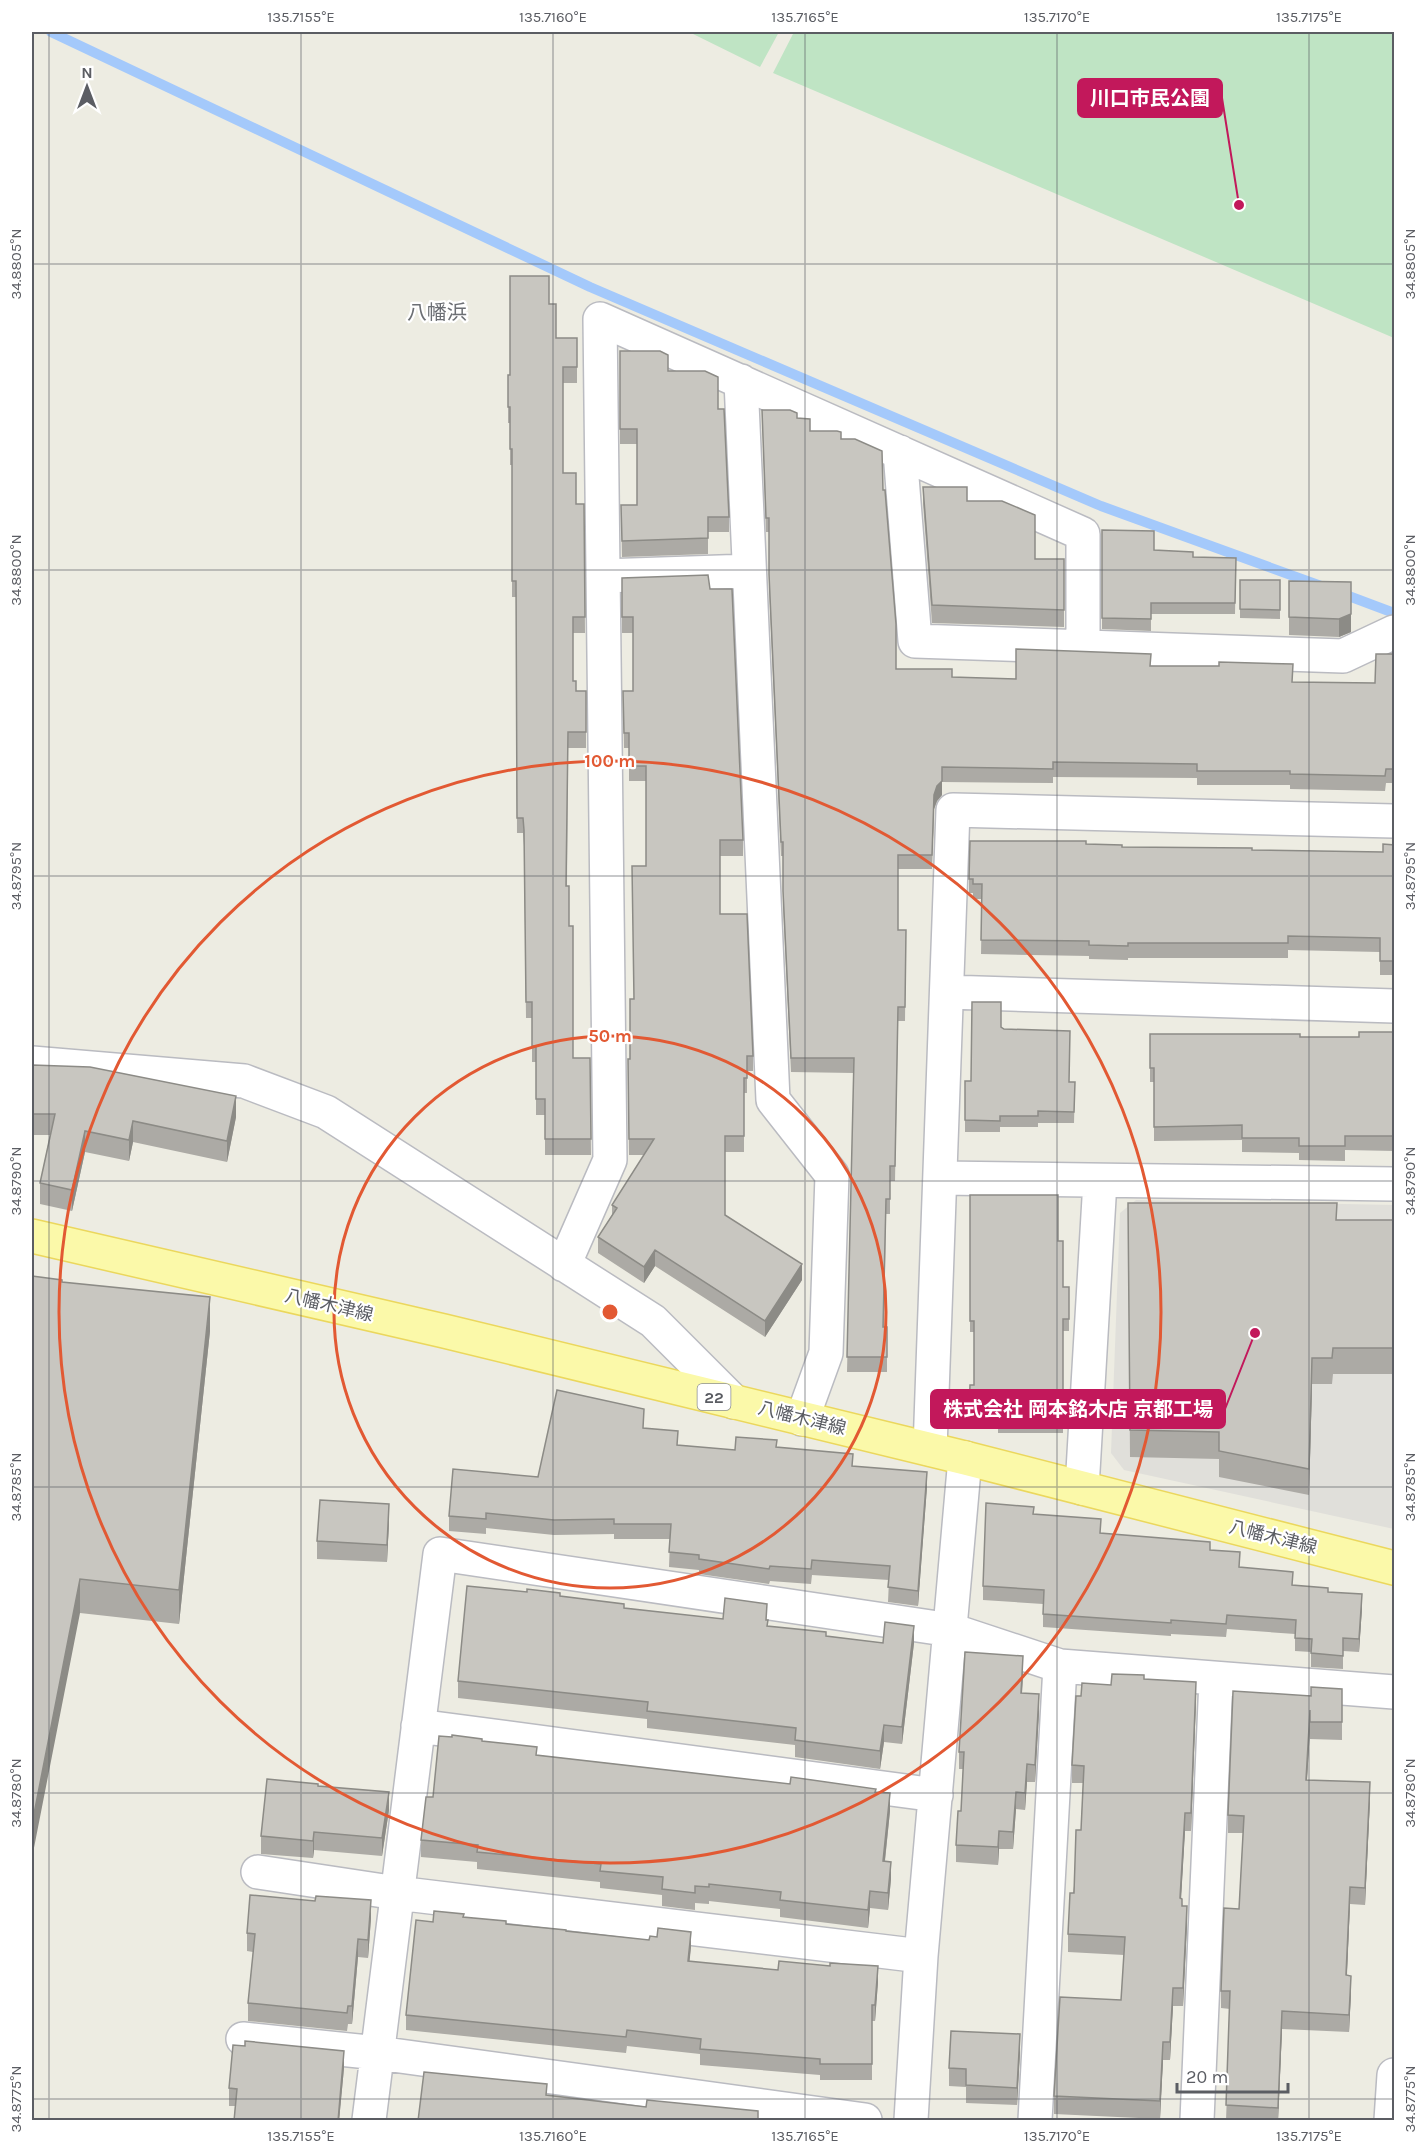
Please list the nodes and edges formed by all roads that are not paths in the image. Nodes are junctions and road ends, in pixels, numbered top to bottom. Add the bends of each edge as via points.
1 (741, 381) junction
2 (900, 452) junction
3 (749, 571) junction
4 (603, 576) junction
5 (1395, 632) edge
6 (1083, 646) junction
7 (1395, 821) edge
8 (947, 992) junction
9 (1395, 1006) edge
10 (32, 1063) edge
11 (940, 1178) junction
12 (1100, 1181) junction
13 (1395, 1184) edge
14 (32, 1236) edge
15 (564, 1265) junction
16 (734, 1402) junction
17 (802, 1419) junction
18 (930, 1449) junction
19 (965, 1458) junction
20 (1082, 1488) junction
21 (1395, 1568) edge
22 (951, 1630) junction
23 (1060, 1666) junction
24 (1216, 1679) junction
25 (1395, 1692) edge
26 (418, 1726) junction
27 (936, 1796) junction
28 (258, 1872) dead end
29 (397, 1893) junction
30 (921, 1956) junction
31 (243, 2039) edge
32 (378, 2053) junction
33 (1395, 2075) edge
34 (369, 2121) edge
35 (865, 2121) edge
36 (912, 2121) edge
37 (1035, 2121) edge
38 (1197, 2121) edge
39 (1391, 2121) edge

1 - 2 street
1 - 3 street
1 - 4 street via 600,319
2 - 6 street via 1083,534
2 - 6 street via 915,641
3 - 4 street
3 - 17 street via 772,1100 832,1175 826,1353
4 - 15 street via 610,1160
5 - 6 street via 1343,656
7 - 8 street via 953,810
8 - 9 street
8 - 11 street
10 - 15 street via 244,1080 327,1112
11 - 12 street
11 - 18 street
12 - 13 street
12 - 20 street
14 - 16 main road, 八幡木津線 / 22
15 - 16 street via 653,1322
16 - 17 main road, 八幡木津線 / 22
17 - 18 main road, 八幡木津線 / 22
18 - 19 main road, 八幡木津線 / 22
19 - 20 main road, 八幡木津線 / 22
19 - 22 street
20 - 21 main road, 八幡木津線 / 22
22 - 23 street
22 - 26 street via 440,1554
22 - 27 street
23 - 24 street
23 - 37 street
24 - 25 street
24 - 38 street
26 - 27 street
26 - 29 street
27 - 30 street
28 - 29 street
29 - 30 street
29 - 32 street
30 - 36 street
31 - 32 street
32 - 34 street
32 - 35 street
33 - 39 street

